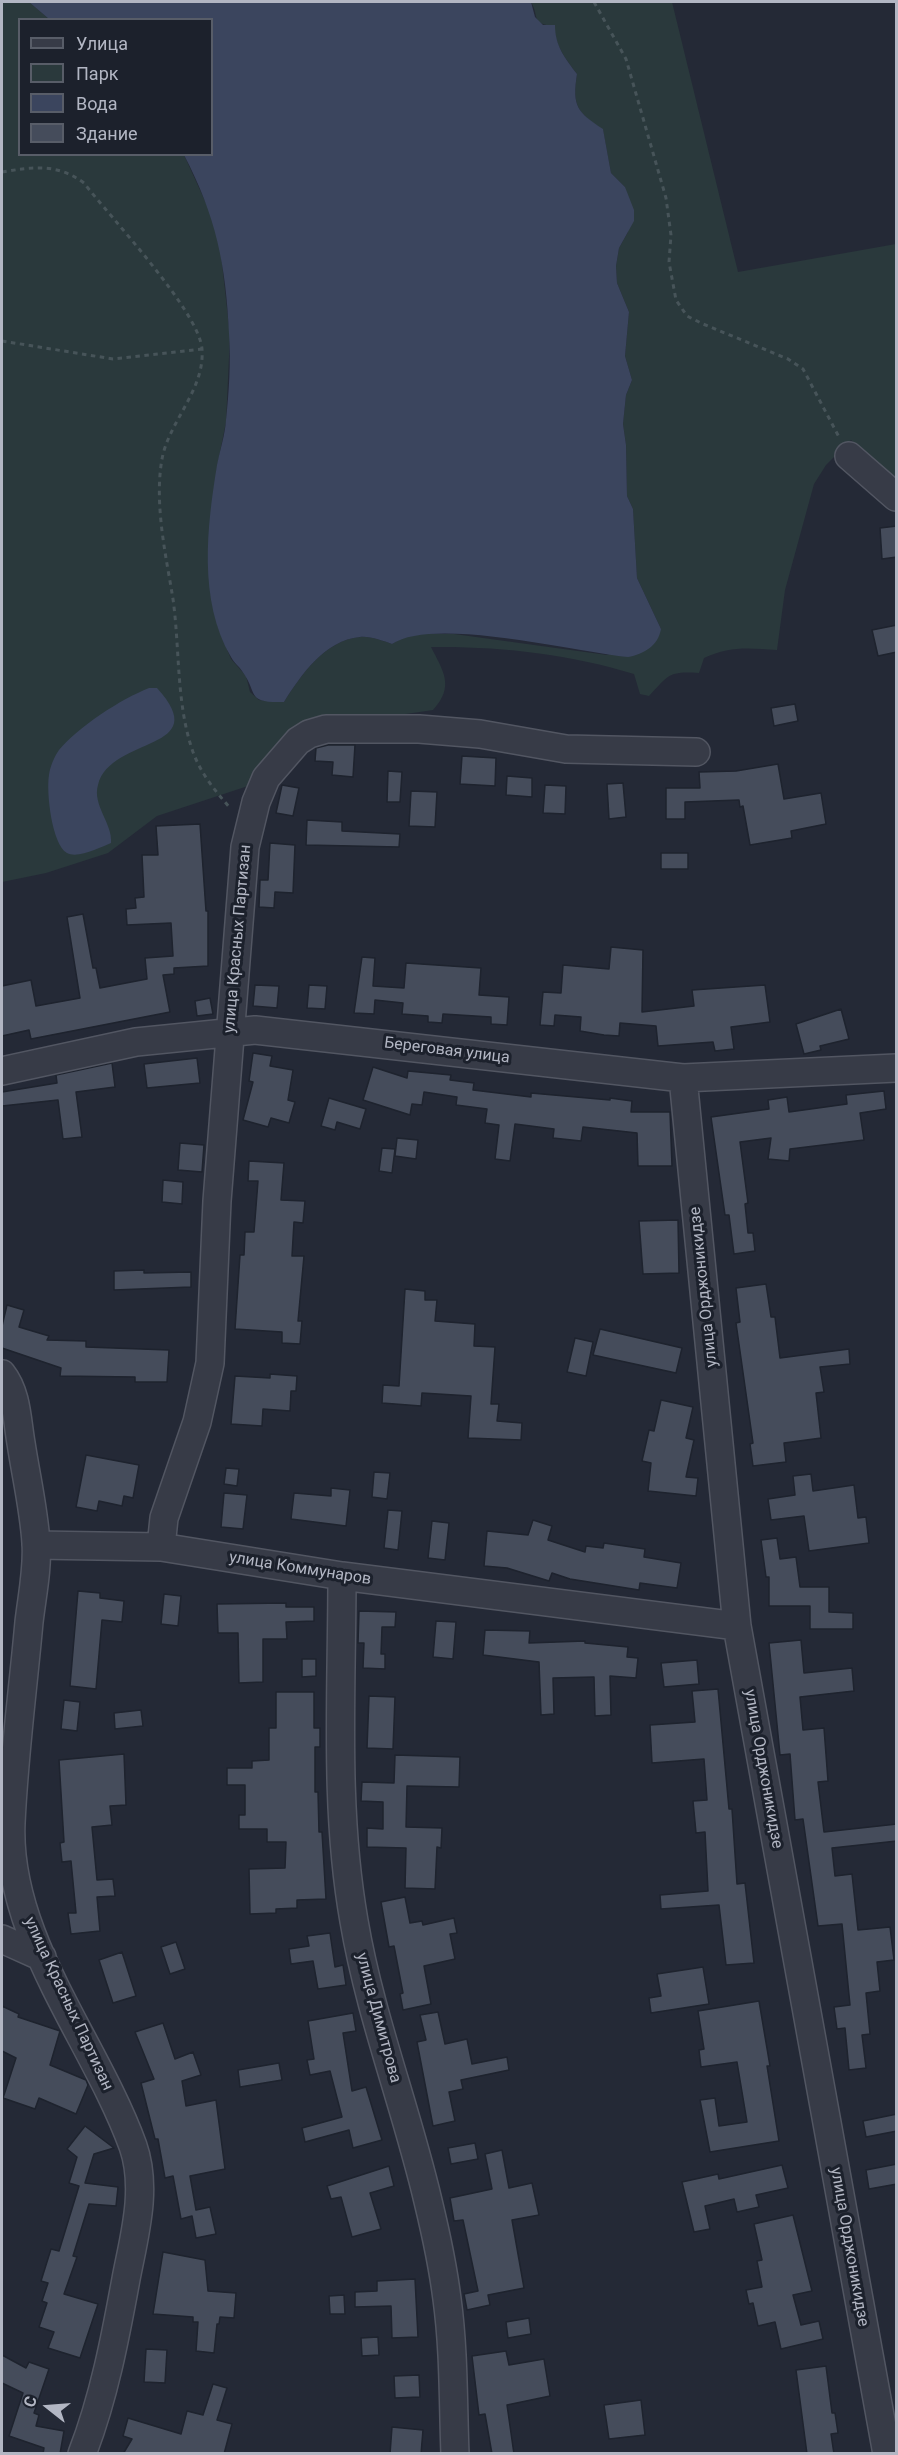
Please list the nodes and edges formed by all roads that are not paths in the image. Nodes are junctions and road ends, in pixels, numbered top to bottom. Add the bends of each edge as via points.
1 (849, 456) road end
2 (897, 497) edge
3 (696, 752) dead end
4 (229, 1030) junction
5 (897, 1068) edge
6 (2, 1071) edge
7 (683, 1078) junction
8 (2, 1374) edge
9 (36, 1545) junction
10 (161, 1547) junction
11 (342, 1576) junction
12 (737, 1626) junction
13 (2, 1939) edge
14 (42, 1957) junction
15 (82, 2454) edge
16 (455, 2454) edge
17 (887, 2454) edge

1 - 2 street
3 - 4 street, улица Красных Партизан via 566,749 480,734 419,729 326,729 309,734 266,778 256,801 246,840
4 - 6 street, Береговая улица via 136,1042
4 - 7 street, Береговая улица via 294,1033
4 - 10 street, улица Красных Партизан via 210,1363 197,1422 169,1500
5 - 7 street, Береговая улица
7 - 12 street, улица Орджоникидзе
8 - 9 street via 10,1384 16,1410
9 - 10 street, улица Коммунаров
9 - 14 street, улица Красных Партизан via 11,1845 20,1898
10 - 11 street, улица Коммунаров
11 - 12 street, улица Коммунаров
11 - 16 street, улица Димитрова via 346,1858 364,1971 428,2200 440,2258 447,2299
12 - 17 street, улица Орджоникидзе
13 - 14 street
14 - 15 street, улица Красных Партизан via 88,2048 138,2166 137,2215 115,2339 95,2421

